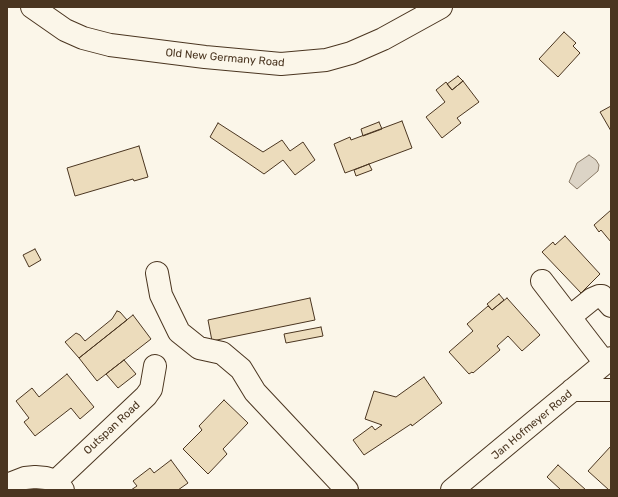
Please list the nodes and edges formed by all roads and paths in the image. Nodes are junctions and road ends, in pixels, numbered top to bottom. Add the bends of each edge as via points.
1 (32, 7) edge
2 (441, 7) edge
3 (157, 273) dead end
4 (542, 281) dead end
5 (611, 306) edge
6 (571, 316) junction
7 (608, 361) edge
8 (156, 366) dead end
9 (572, 390) junction
10 (611, 390) edge
11 (7, 486) edge
12 (60, 486) edge
13 (347, 490) edge
14 (452, 490) edge

1 - 2 street, Old New Germany Road via 65,30 110,45 205,58 281,64 326,60 350,53 383,39
3 - 13 street via 161,295 178,332 199,348 222,353 241,369 255,392
4 - 6 street
5 - 6 street via 599,296
6 - 7 street
7 - 9 street, Jan Hofmeyer Road
8 - 12 street, Outspan Road via 151,389 146,396
9 - 10 street
9 - 14 street, Jan Hofmeyer Road
11 - 12 street, Outspan Road via 25,478 35,477 46,478

